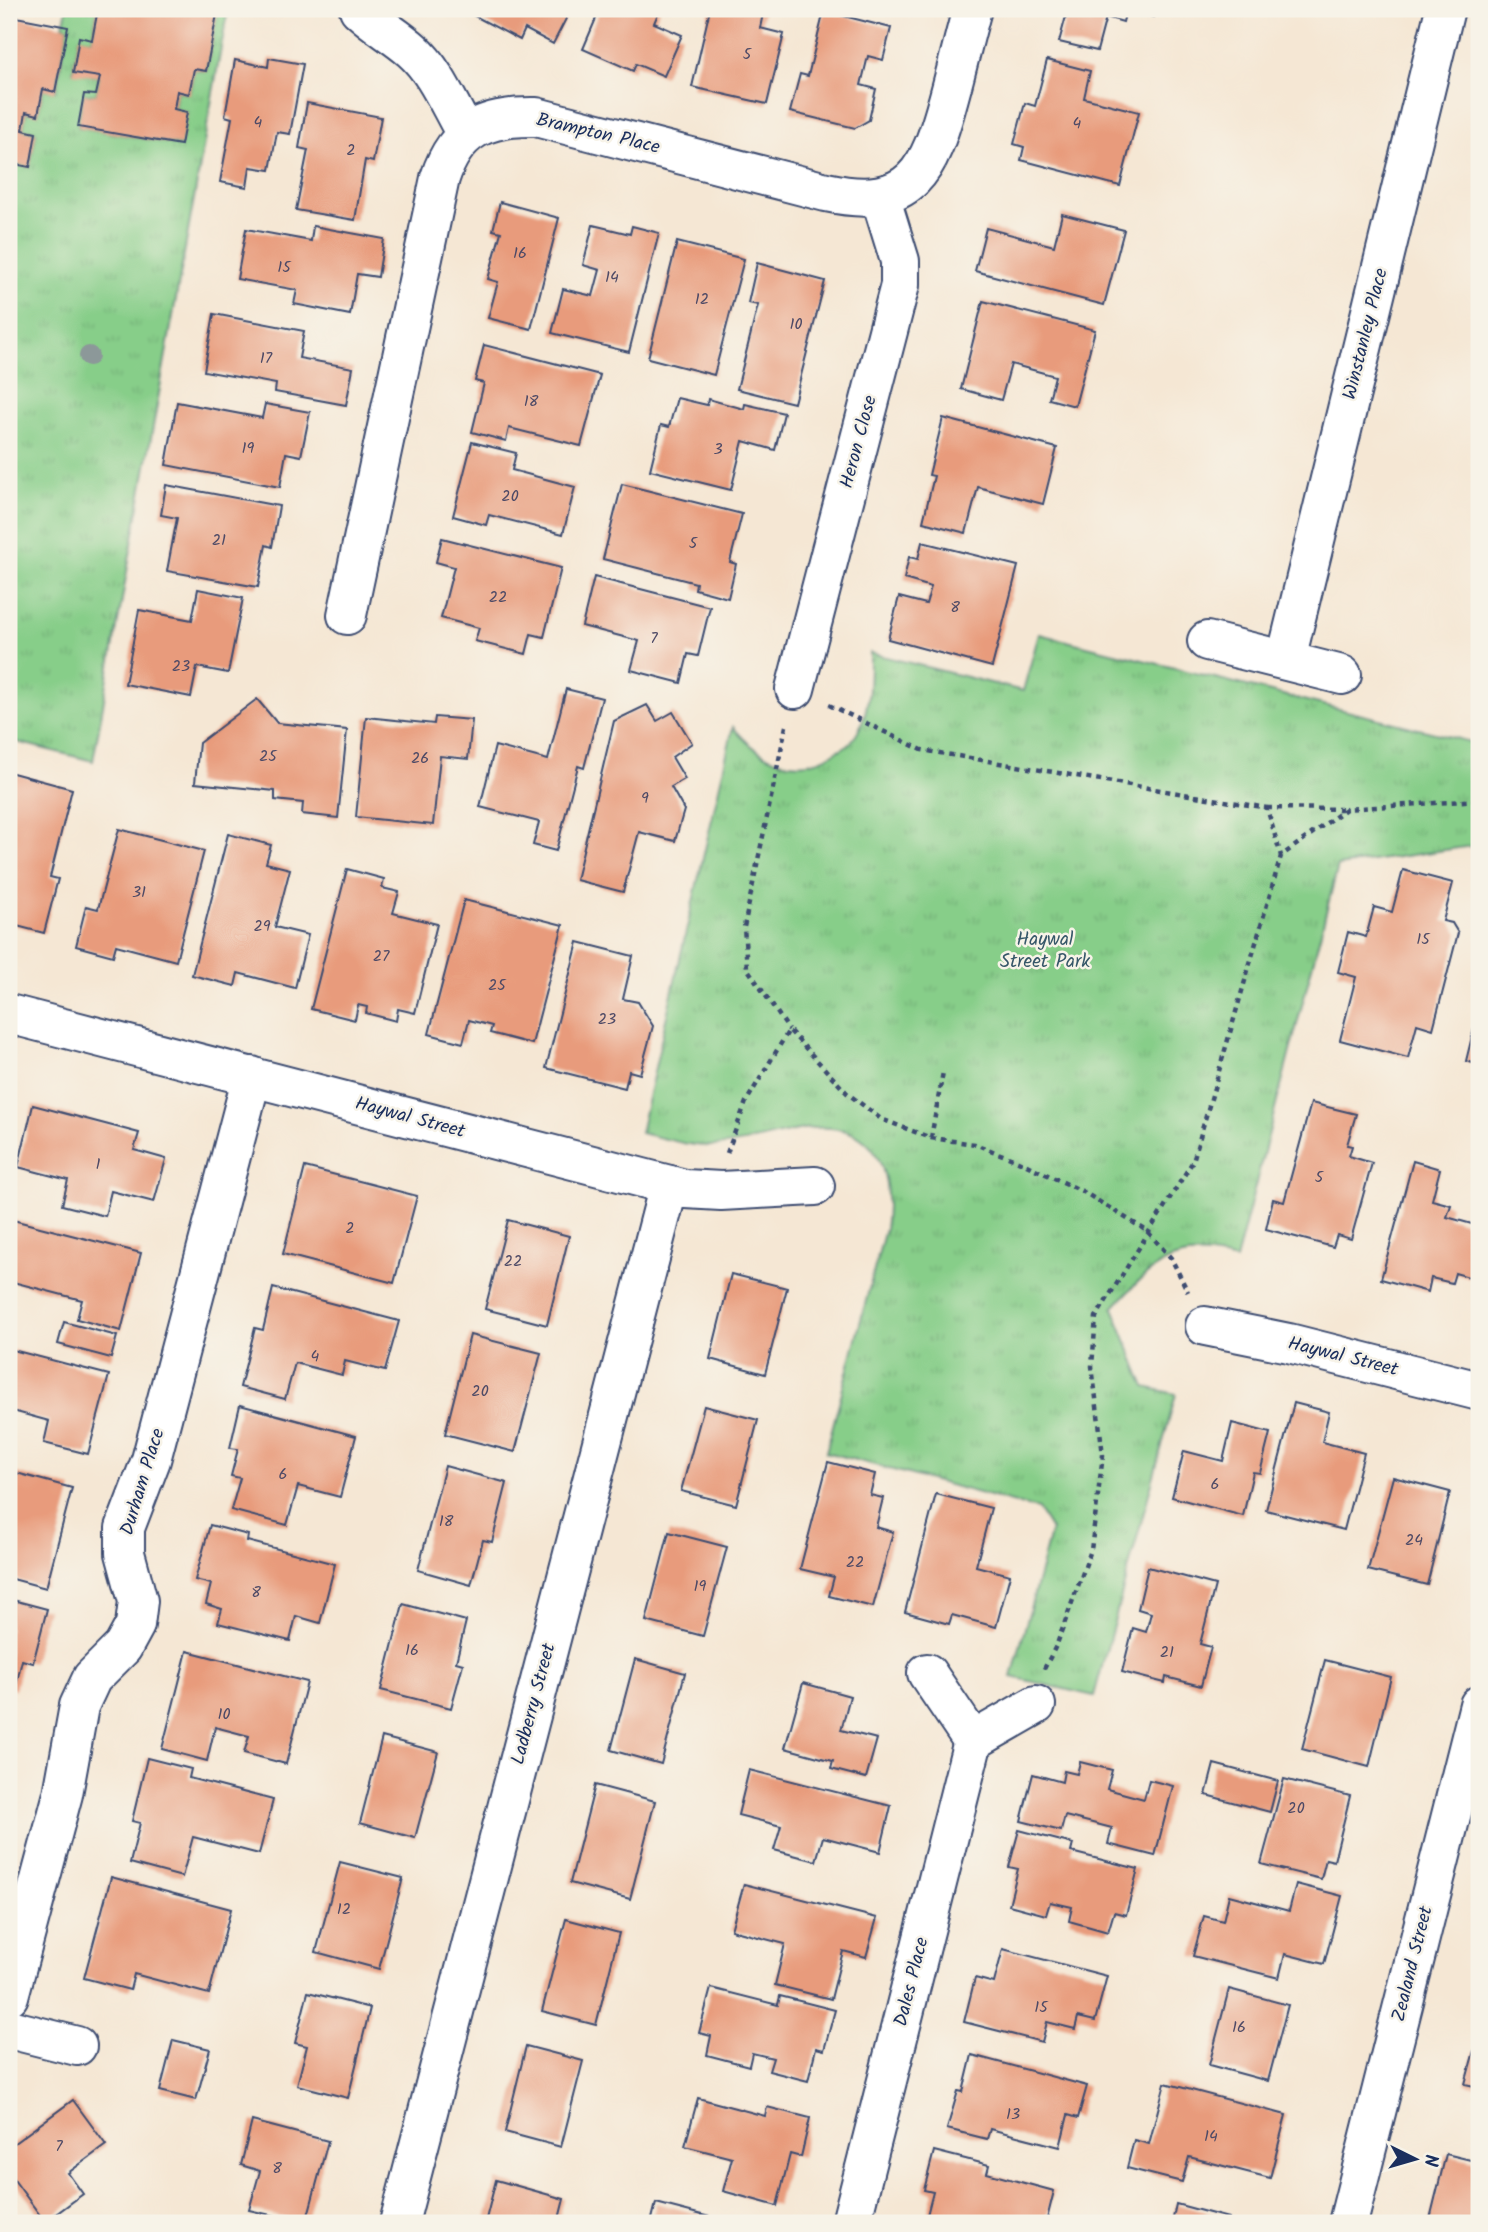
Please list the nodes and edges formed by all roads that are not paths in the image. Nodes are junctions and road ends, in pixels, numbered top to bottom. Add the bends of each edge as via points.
1 (359, 9) edge
2 (972, 9) edge
3 (1445, 9) edge
4 (466, 134) junction
5 (880, 196) junction
6 (347, 615) dead end
7 (1207, 641) dead end
8 (1286, 659) junction
9 (1342, 675) dead end
10 (795, 689) road end
11 (9, 1014) edge
12 (252, 1076) junction
13 (669, 1185) junction
14 (816, 1186) dead end
15 (1205, 1326) road end
16 (1479, 1391) edge
17 (928, 1673) dead end
18 (1036, 1705) road end
19 (1479, 1705) edge
20 (973, 1741) junction
21 (9, 1996) edge
22 (9, 2029) edge
23 (77, 2046) dead end
24 (399, 2223) edge
25 (851, 2223) edge
26 (1348, 2223) edge

1 - 4 street via 426,66
2 - 5 street, Brampton Place via 932,153 912,181
3 - 8 street, Winstanley Place
4 - 5 street, Brampton Place via 502,119 536,117 825,192
4 - 6 street via 447,158 440,178
5 - 10 street, Heron Close via 901,261 900,285
7 - 8 street
8 - 9 street
11 - 12 street, Haywal Street
12 - 13 street, Haywal Street
12 - 21 street, Durham Place via 151,1460 125,1528 125,1553 138,1601 135,1625 123,1647 92,1678 79,1706 63,1794
13 - 14 street, Haywal Street via 703,1192
13 - 24 street, Ladberry Street
15 - 16 street, Haywal Street
17 - 20 street
18 - 20 street
19 - 26 street, Zealand Street
20 - 25 street, Dales Place
22 - 23 street

